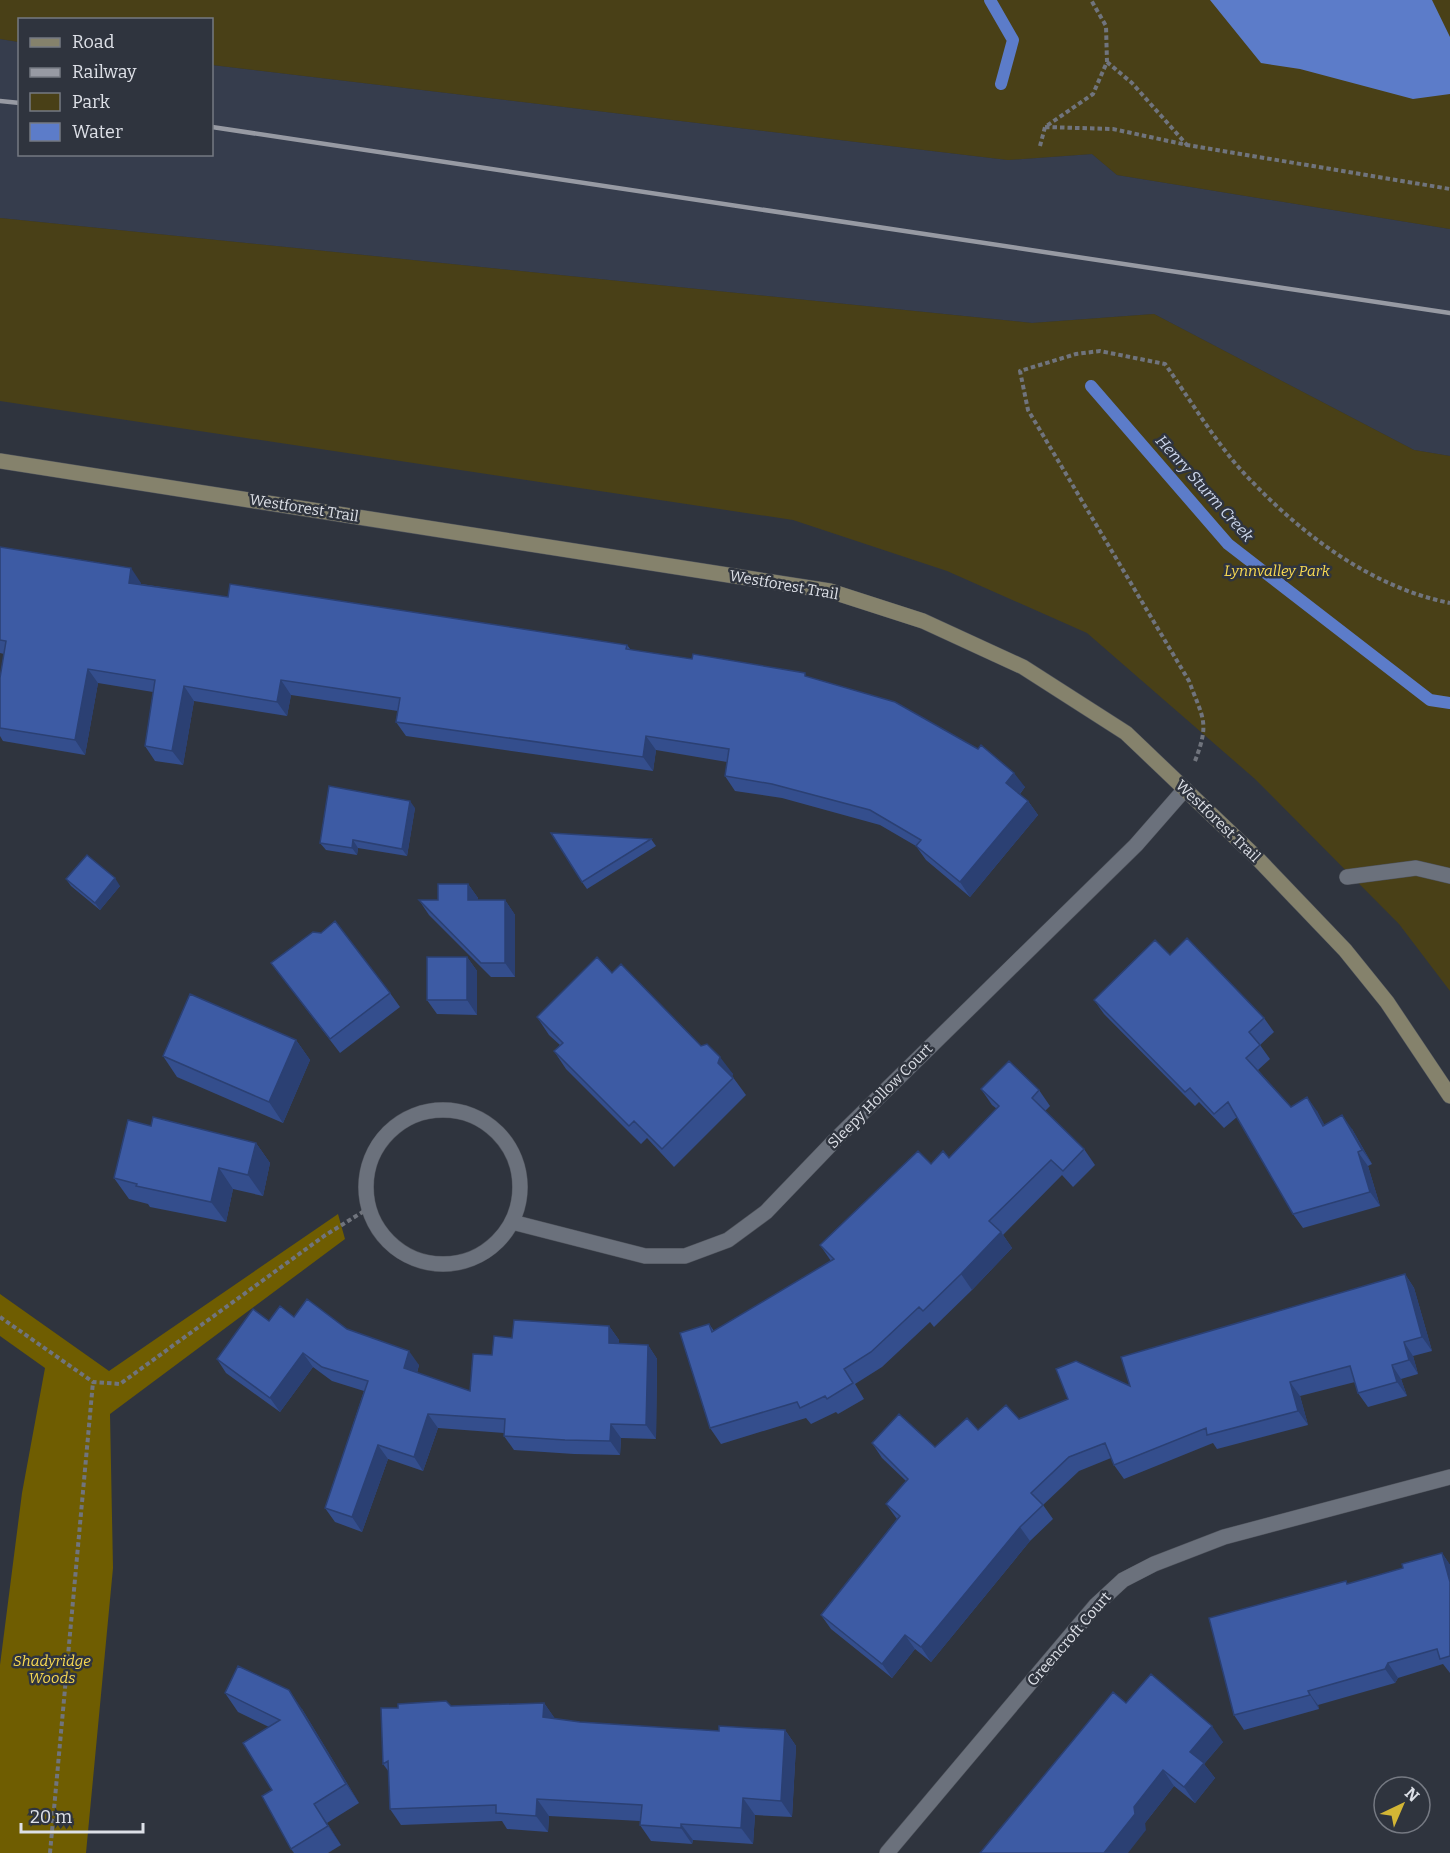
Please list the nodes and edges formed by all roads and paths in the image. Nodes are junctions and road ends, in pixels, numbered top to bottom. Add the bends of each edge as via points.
1 (1091, 0) edge
2 (1107, 62) junction
3 (1045, 127) junction
4 (1187, 145) junction
5 (1040, 146) dead end
6 (1450, 189) edge
7 (0, 461) edge
8 (1450, 603) edge
9 (1206, 735) dead end
10 (1185, 789) junction
11 (1450, 876) edge
12 (1347, 877) dead end
13 (1450, 1096) edge
14 (369, 1208) junction
15 (512, 1222) junction
16 (0, 1317) edge
17 (93, 1382) junction
18 (1450, 1477) edge
19 (50, 1853) edge
20 (887, 1853) edge

1 - 2 path via 1106,26
2 - 3 path via 1093,94
2 - 4 path via 1132,83
3 - 4 path via 1113,129
3 - 5 path
4 - 6 path
7 - 10 street, Westforest Trail via 830,591 923,621 1023,667 1126,734
8 - 9 path via 1430,599 1354,566 1286,514 1240,469 1165,364 1100,351 1020,371 1028,410 1190,681
10 - 13 street, Westforest Trail via 1345,950 1387,1002
10 - 15 street, Sleepy Hollow Court via 1136,845 766,1212 728,1240 685,1256 645,1256
11 - 12 street via 1416,868
14 - 15 street via 381,1232 399,1251 423,1262 449,1264 475,1257 497,1243
14 - 15 street via 366,1184 371,1159 383,1138 402,1121 425,1112 450,1110 474,1116 495,1130 511,1150 519,1173 520,1198
14 - 17 path via 324,1236 120,1384
16 - 17 path
17 - 19 path
18 - 20 street, Greencroft Court via 1224,1537 1123,1580 1096,1605

